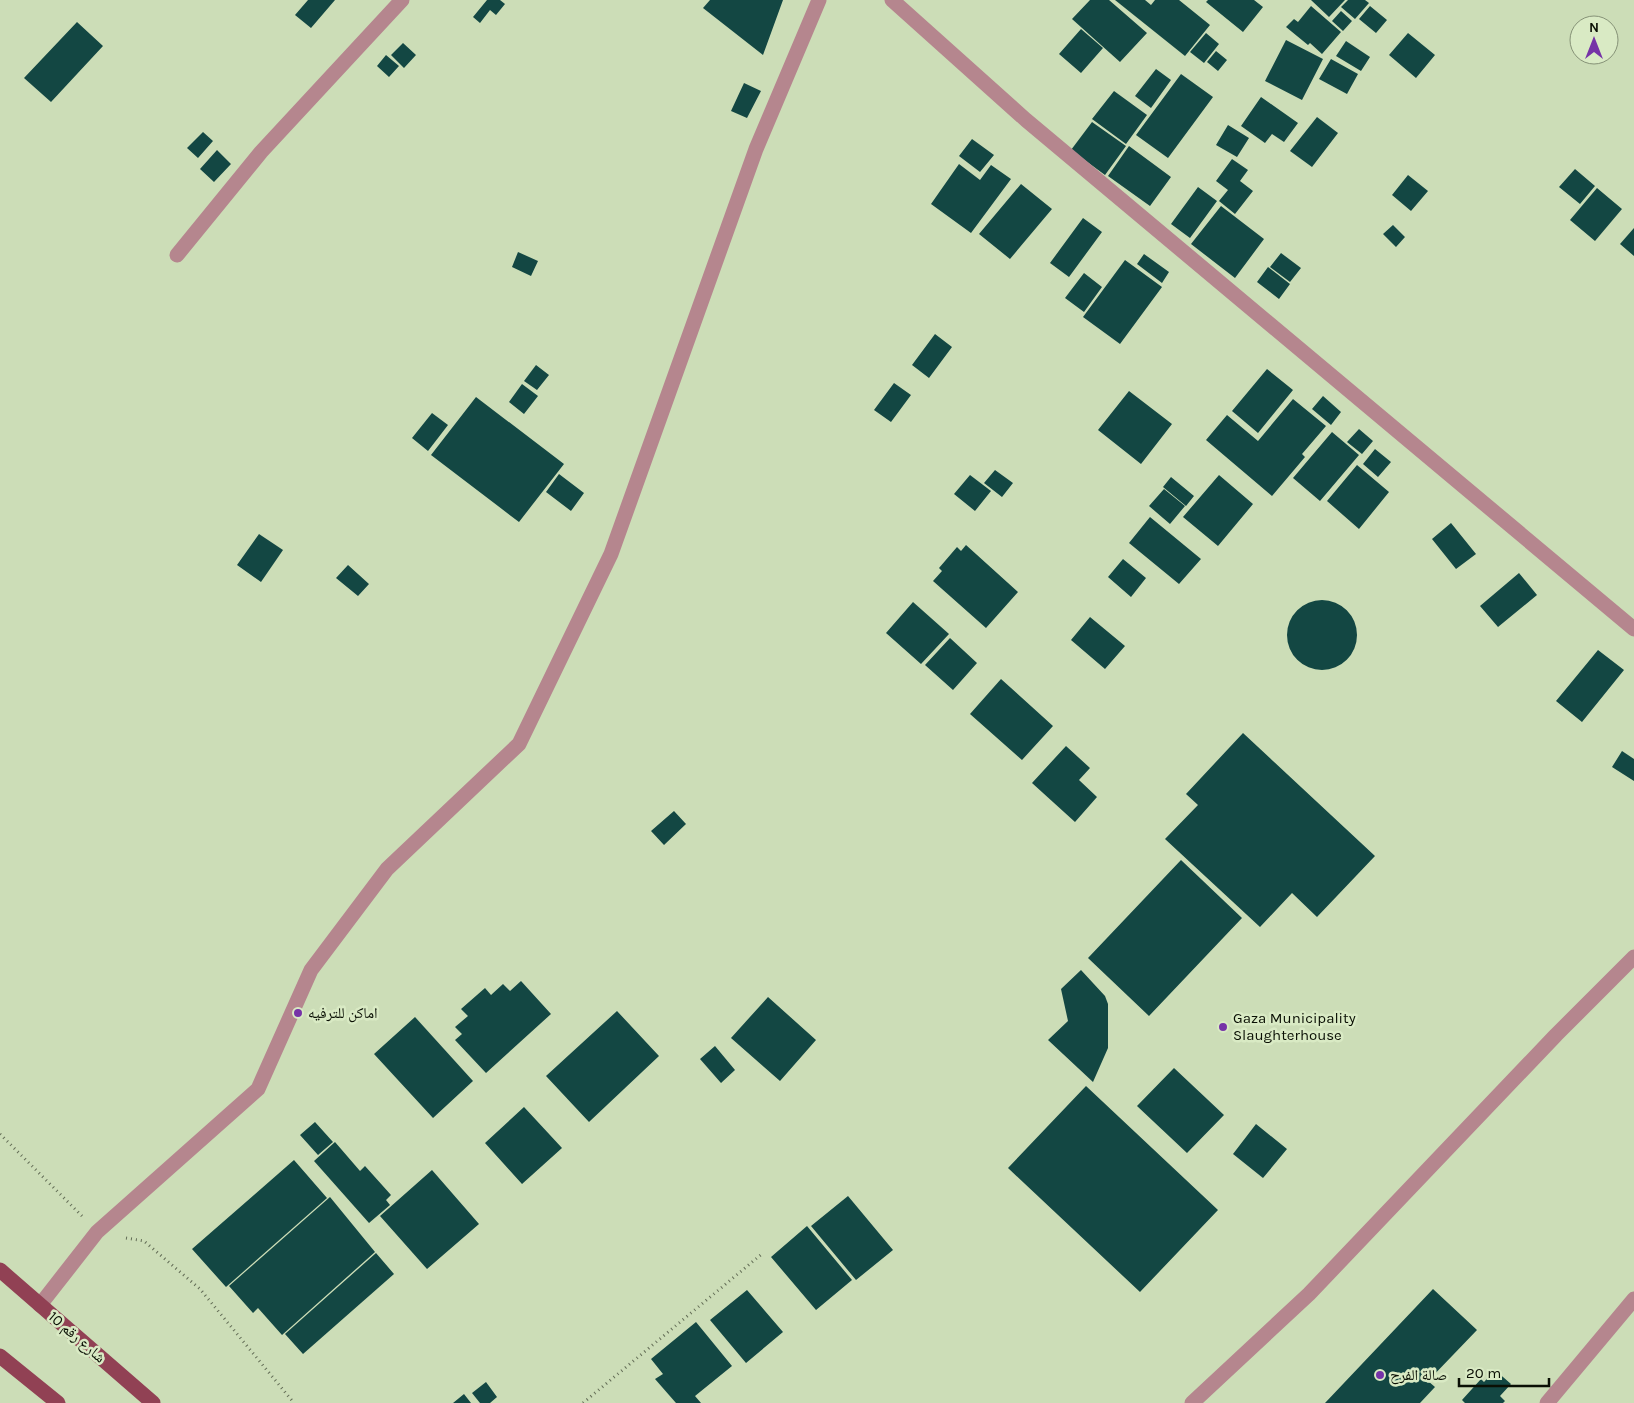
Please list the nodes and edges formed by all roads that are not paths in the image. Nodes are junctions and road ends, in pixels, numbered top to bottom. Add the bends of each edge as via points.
1 (402, 0) edge
2 (819, 0) edge
3 (892, 0) edge
4 (177, 255) dead end
5 (1634, 629) edge
6 (1634, 956) edge
7 (0, 1270) edge
8 (1634, 1299) edge
9 (40, 1305) junction
10 (0, 1356) edge
11 (1551, 1402) edge
12 (58, 1403) edge
13 (153, 1403) edge
14 (1192, 1403) edge

1 - 4 street via 261,152
2 - 9 street via 756,149 611,554 519,744 387,869 311,970 258,1089 97,1232
3 - 5 street via 1026,120
6 - 14 street via 1309,1294
7 - 9 main road, شارع رقم 10
8 - 11 street
9 - 13 main road, شارع رقم 10
10 - 12 main road

